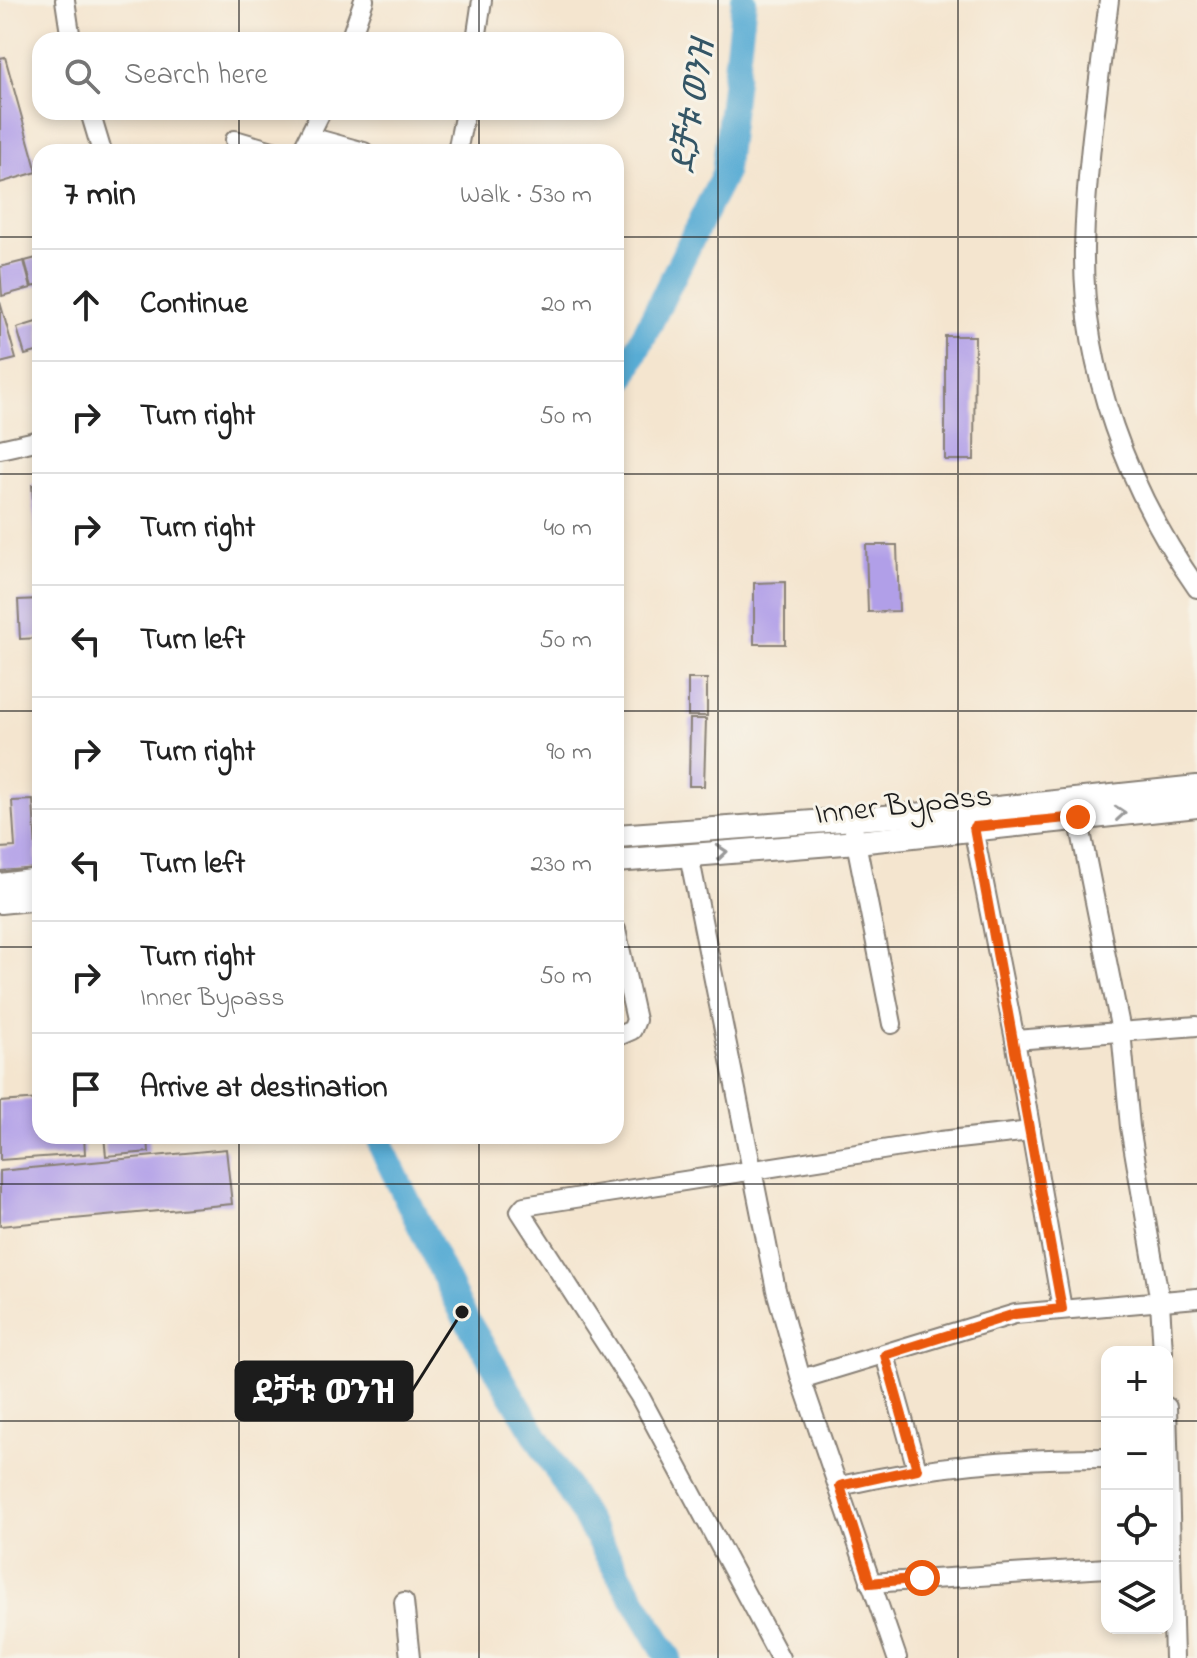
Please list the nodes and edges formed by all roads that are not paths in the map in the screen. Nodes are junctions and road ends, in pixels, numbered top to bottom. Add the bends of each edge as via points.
1 (65, 0) edge
2 (364, 0) edge
3 (482, 0) edge
4 (1109, 0) edge
5 (70, 32) edge
6 (353, 32) edge
7 (477, 32) edge
8 (92, 120) edge
9 (317, 120) edge
10 (463, 120) edge
11 (235, 140) dead end
12 (100, 144) edge
13 (249, 144) edge
14 (306, 144) edge
15 (459, 144) edge
16 (32, 442) edge
17 (0, 449) edge
18 (1197, 588) edge
19 (1197, 787) edge
20 (1197, 806) edge
21 (1078, 817) junction
22 (971, 819) junction
23 (854, 831) junction
24 (624, 836) edge
25 (689, 855) junction
26 (624, 860) edge
27 (32, 881) edge
28 (0, 885) edge
29 (32, 899) edge
30 (0, 902) edge
31 (624, 966) edge
32 (892, 1024) dead end
33 (1197, 1026) edge
34 (1121, 1031) junction
35 (624, 1034) edge
36 (1015, 1040) junction
37 (1031, 1131) junction
38 (752, 1171) junction
39 (1197, 1298) edge
40 (1160, 1302) junction
41 (1062, 1309) junction
42 (1163, 1346) edge
43 (885, 1355) junction
44 (801, 1379) junction
45 (1101, 1458) edge
46 (917, 1469) junction
47 (840, 1486) junction
48 (1169, 1490) edge
49 (1170, 1562) edge
50 (1101, 1568) edge
51 (870, 1583) junction
52 (404, 1602) dead end
53 (1173, 1634) edge
54 (410, 1658) edge
55 (780, 1658) edge
56 (897, 1658) edge
57 (1174, 1658) edge

1 - 5 street
2 - 6 street
3 - 7 street
4 - 18 street via 1084,247 1086,292 1105,397 1131,472 1160,534
8 - 12 street
9 - 14 street
10 - 15 street
11 - 13 street
16 - 17 street
19 - 22 main road, Inner Bypass
21 -> 20 main road, Inner Bypass
21 - 22 main road, Inner Bypass
21 - 34 street
22 - 23 main road, Inner Bypass
22 - 36 street
23 - 24 main road, Inner Bypass
25 -> 23 main road, Inner Bypass
23 - 32 street
25 - 26 main road, Inner Bypass
25 - 38 street
27 - 28 main road
29 - 30 main road
31 - 35 street via 636,1020
33 - 34 street
34 - 36 street
34 - 40 street via 1136,1167
36 - 37 street
37 - 38 street
37 - 41 street
38 - 44 street
38 - 55 street via 524,1206 520,1211 639,1395
39 - 40 street
40 - 41 street
40 - 42 street
41 - 43 street via 1015,1314
43 - 44 street
43 - 46 street
44 - 47 street
45 - 46 street via 1010,1458
46 - 47 street
47 - 51 street
48 - 49 street
50 - 51 street
51 - 56 street
52 - 54 street
53 - 57 street

